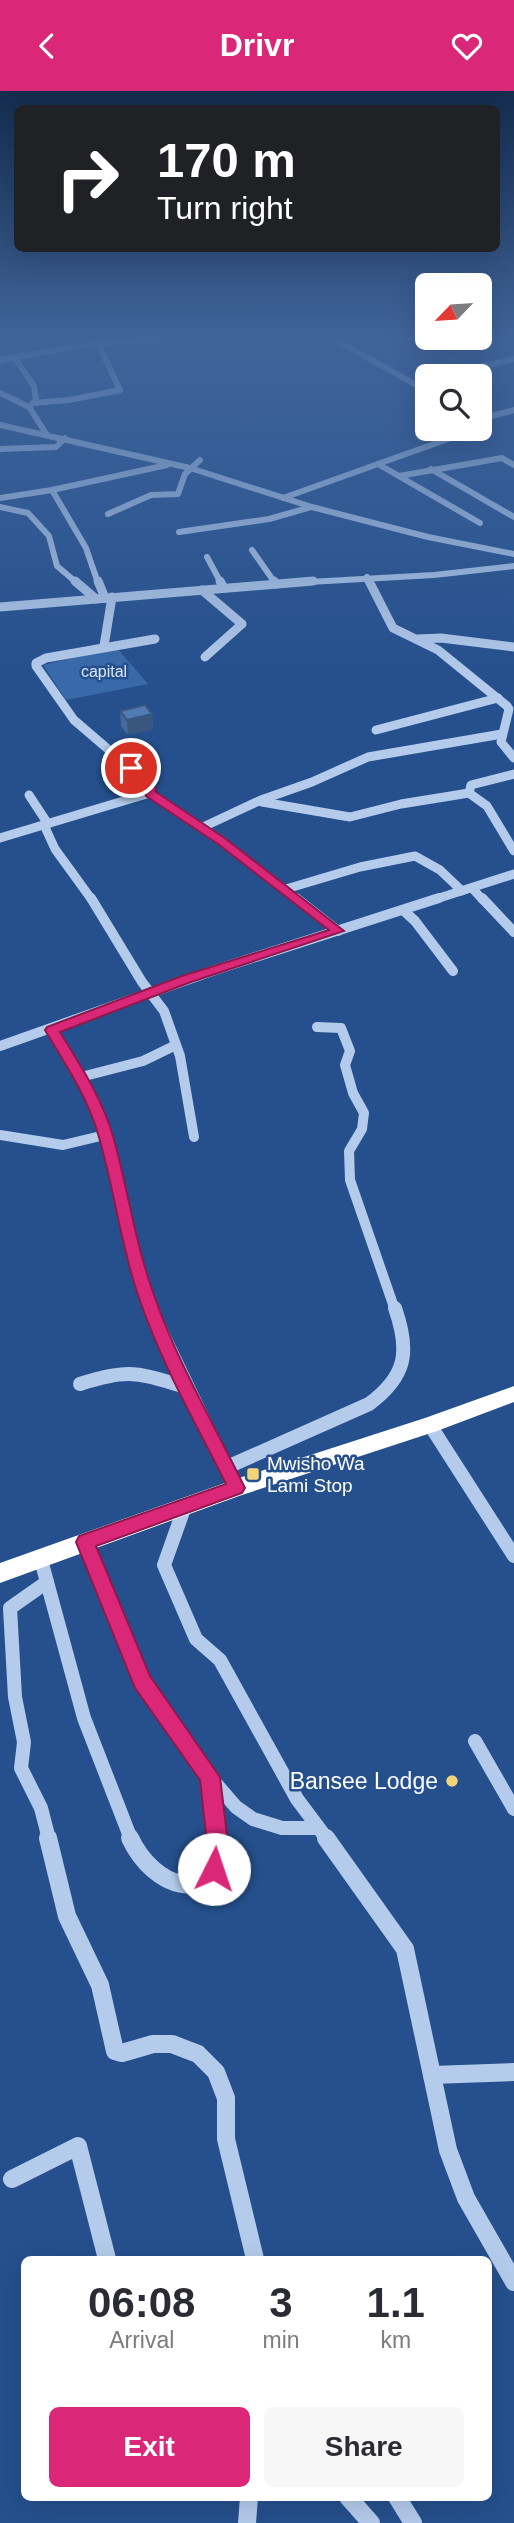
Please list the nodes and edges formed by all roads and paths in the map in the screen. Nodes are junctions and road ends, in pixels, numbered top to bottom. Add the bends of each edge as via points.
1 (116, 450) edge
2 (415, 450) edge
3 (200, 460) dead end
4 (171, 464) junction
5 (378, 464) junction
6 (514, 465) edge
7 (190, 468) junction
8 (431, 469) junction
9 (399, 476) junction
10 (52, 490) junction
11 (0, 498) edge
12 (283, 498) junction
13 (0, 507) edge
14 (312, 507) junction
15 (108, 514) dead end
16 (514, 517) edge
17 (480, 523) dead end
18 (179, 532) dead end
19 (252, 550) dead end
20 (514, 554) edge
21 (207, 557) dead end
22 (514, 566) edge
23 (367, 577) junction
24 (276, 584) junction
25 (224, 588) junction
26 (202, 590) junction
27 (105, 598) junction
28 (0, 607) edge
29 (155, 639) dead end
30 (416, 639) junction
31 (104, 646) junction
32 (514, 647) edge
33 (205, 657) dead end
34 (498, 698) junction
35 (511, 708) edge
36 (376, 730) dead end
37 (502, 734) junction
38 (514, 758) edge
39 (514, 774) edge
40 (150, 793) junction
41 (469, 793) junction
42 (29, 795) dead end
43 (258, 801) junction
44 (46, 824) junction
45 (203, 827) junction
46 (0, 838) edge
47 (514, 851) edge
48 (514, 874) edge
49 (286, 889) junction
50 (467, 890) junction
51 (403, 910) junction
52 (338, 931) junction
53 (514, 932) edge
54 (453, 971) dead end
55 (150, 993) junction
56 (317, 1027) dead end
57 (52, 1030) junction
58 (176, 1045) junction
59 (0, 1046) edge
60 (81, 1077) junction
61 (0, 1135) edge
62 (105, 1135) junction
63 (194, 1137) dead end
64 (79, 1384) dead end
65 (186, 1387) junction
66 (514, 1394) edge
67 (430, 1425) junction
68 (225, 1468) junction
69 (236, 1488) junction
70 (185, 1506) junction
71 (85, 1542) junction
72 (514, 1556) edge
73 (41, 1560) junction
74 (0, 1573) edge
75 (47, 1582) junction
76 (475, 1741) dead end
77 (210, 1777) junction
78 (514, 1809) edge
79 (317, 1828) junction
80 (514, 2072) edge
81 (432, 2075) junction
82 (12, 2179) dead end
83 (106, 2256) edge
84 (254, 2256) edge
85 (514, 2282) edge
86 (249, 2501) edge
87 (352, 2501) edge
88 (399, 2501) edge
89 (247, 2523) edge
90 (371, 2523) edge
91 (413, 2523) edge

1 - 4 street
2 - 5 street
3 - 7 street
4 - 7 street
4 - 10 street
5 - 9 street
5 - 12 street
6 - 8 street via 502,458
7 - 12 street
7 - 15 street via 178,494 151,495
8 - 9 street
8 - 16 street
9 - 17 street
10 - 11 street
10 - 27 street via 90,558
12 - 14 street
13 - 27 street via 28,513 49,536 57,566
14 - 18 street via 262,520
14 - 20 street
19 - 24 street
21 - 25 street
22 - 23 street
23 - 24 street
23 - 30 street via 390,625
24 - 25 street
25 - 26 street
26 - 27 street
26 - 33 street via 242,624
27 - 28 street
27 - 31 street
29 - 31 street
30 - 32 street
30 - 34 street via 449,658
31 - 40 street via 40,659 36,666 68,714 151,786
34 - 35 street
34 - 36 street
35 - 37 street
37 - 38 street via 501,741
37 - 43 street via 368,757
39 - 41 street via 471,785
40 - 44 street
40 - 45 street
41 - 43 street via 350,817
41 - 47 street via 488,806
42 - 44 street
43 - 45 street
44 - 46 street
44 - 55 street via 55,849 106,919
45 - 49 street
48 - 50 street
49 - 50 street via 415,856
49 - 52 street
50 - 51 street
50 - 53 street
51 - 52 street
51 - 54 street
52 - 55 street
55 - 57 street
55 - 58 street via 164,1011
56 - 68 street via 341,1028 350,1051 345,1065 364,1113 362,1129 349,1151 350,1180 401,1328 403,1366 390,1388 369,1404
57 - 59 street
57 - 60 street
58 - 60 street via 143,1061
58 - 63 street
60 - 62 street
61 - 62 street via 63,1145
62 - 65 street via 145,1294
64 - 65 street via 134,1372
65 - 68 street
66 - 67 highway
67 - 69 highway
67 - 72 street
68 - 69 street
69 - 70 highway
70 - 71 highway
70 - 79 street via 164,1565 180,1609 196,1639 220,1660
71 - 73 highway
71 - 77 street via 142,1681
73 - 74 highway
73 - 75 street
75 - 77 street via 93,1747 113,1797 143,1861 171,1883 187,1885 214,1869 218,1843
75 - 84 street via 10,1608 15,1697 24,1742 21,1768 41,1808 67,1916 100,1985 115,2050 121,2053 167,2042 195,2051 217,2071 229,2119 226,2139
76 - 78 street
77 - 79 street via 253,1819 282,1829
79 - 81 street via 405,1949
80 - 81 street
81 - 85 street via 448,2150 466,2198
82 - 83 street via 78,2146
86 - 89 street
87 - 90 street
88 - 91 street

